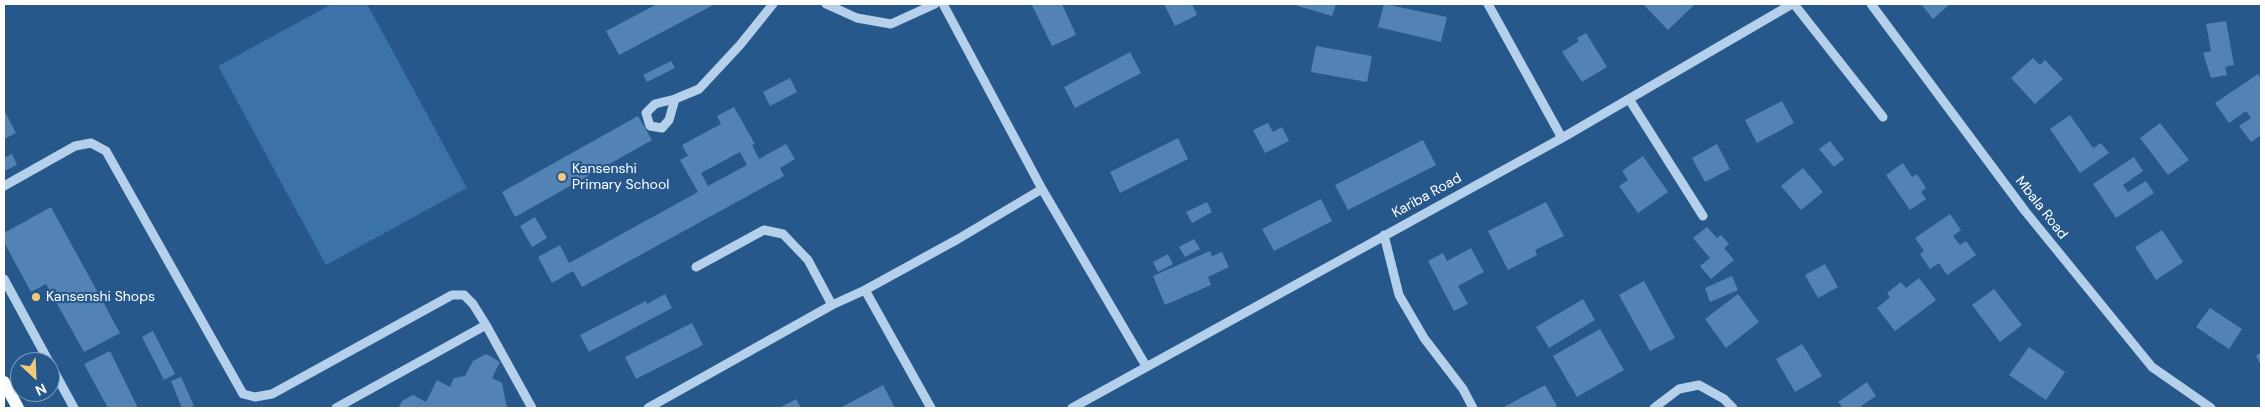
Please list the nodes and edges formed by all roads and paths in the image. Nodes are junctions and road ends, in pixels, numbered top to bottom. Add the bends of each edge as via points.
1 (773, 4) edge
2 (826, 4) edge
3 (935, 4) edge
4 (943, 4) edge
5 (1488, 4) edge
6 (1793, 4) edge
7 (1872, 4) edge
8 (675, 99) dead end
9 (1629, 99) junction
10 (1883, 117) dead end
11 (1562, 138) junction
12 (4, 186) edge
13 (1042, 189) junction
14 (1703, 216) dead end
15 (1384, 235) junction
16 (696, 267) dead end
17 (4, 279) edge
18 (865, 290) junction
19 (832, 305) junction
20 (486, 325) junction
21 (44, 352) edge
22 (1146, 366) junction
23 (4, 382) edge
24 (60, 382) edge
25 (18, 408) edge
26 (74, 408) edge
27 (336, 408) edge
28 (532, 408) edge
29 (648, 408) edge
30 (931, 408) edge
31 (1072, 408) edge
32 (1473, 408) edge
33 (1654, 408) edge
34 (1733, 408) edge
35 (2211, 408) edge

1 - 8 street via 699,89
2 - 3 street via 857,18 891,24
4 - 13 street
5 - 11 street
6 - 9 street, Kariba Road
6 - 10 street
7 - 35 street, Mbala Road via 2025,211 2152,367
9 - 11 street, Kariba Road
9 - 14 street
11 - 15 street, Kariba Road
12 - 20 street via 75,146 91,143 106,151 243,394 255,397 272,394 452,295 464,295
13 - 18 street
13 - 22 street
15 - 22 street, Kariba Road
15 - 32 street via 1399,295 1424,338 1454,375
16 - 19 street via 764,230 784,234 808,260
17 - 21 street
18 - 19 street
18 - 30 street
19 - 29 street
20 - 27 street
20 - 28 street
22 - 31 street, Kariba Road
23 - 25 main road
24 - 26 street
33 - 34 street via 1679,389 1699,385

